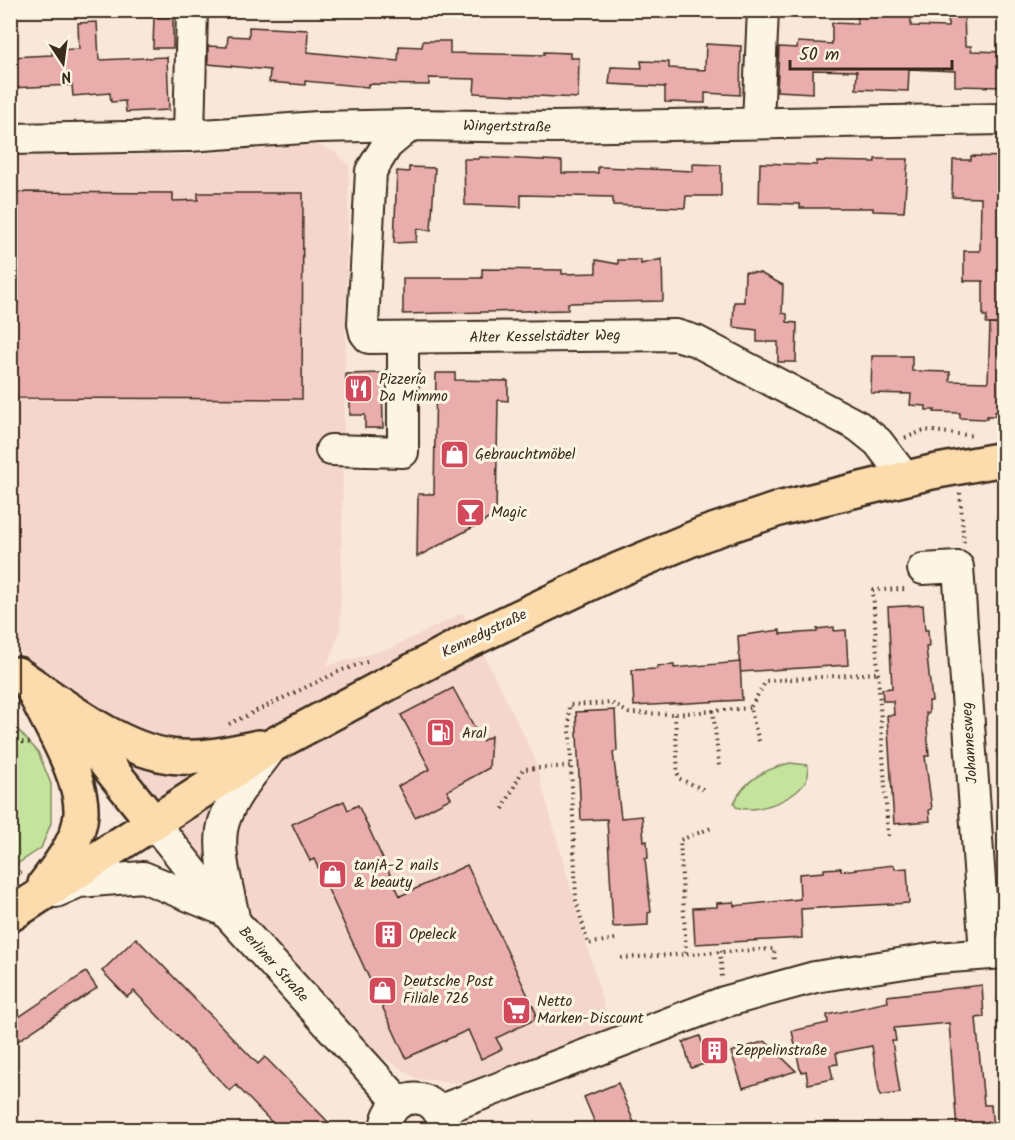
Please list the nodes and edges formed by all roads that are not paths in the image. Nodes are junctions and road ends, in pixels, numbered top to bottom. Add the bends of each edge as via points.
1 (192, 10) edge
2 (763, 10) edge
3 (1005, 119) edge
4 (758, 122) junction
5 (411, 125) junction
6 (189, 136) junction
7 (10, 139) edge
8 (403, 338) junction
9 (330, 450) dead end
10 (1005, 459) edge
11 (906, 479) junction
12 (923, 569) road end
13 (20, 677) edge
14 (275, 744) junction
15 (153, 822) junction
16 (17, 898) edge
17 (230, 915) junction
18 (995, 953) edge
19 (399, 1102) junction
20 (440, 1120) edge
21 (385, 1130) edge

1 - 6 street
2 - 4 street
3 - 4 street, Wingertstraße
4 - 5 street, Wingertstraße via 554,127
5 - 6 street, Wingertstraße
5 - 8 street, Alter Kesselstädter Weg via 387,145 370,171 363,324 369,338
6 - 7 street, Wingertstraße
8 - 9 street via 403,453
8 - 11 street, Alter Kesselstädter Weg via 676,335 696,341 858,426 878,442
10 - 11 main road, Kennedystraße
11 - 14 main road, Kennedystraße via 782,508 651,556 502,624
12 - 18 street, Johannesweg via 958,567
13 - 14 main road via 99,728 135,746 168,755 201,758
13 - 15 main road via 88,741
13 - 16 main road via 69,765 79,793 81,814 71,845
14 - 15 main road, Kennedystraße
14 - 17 street via 237,796 222,830
15 - 16 main road, Kennedystraße
15 - 17 street, Berliner Straße
16 - 17 street via 79,882 143,877
17 - 19 street, Berliner Straße
18 - 20 street via 815,977 724,1002
19 - 20 street via 420,1099
19 - 21 street via 387,1116

